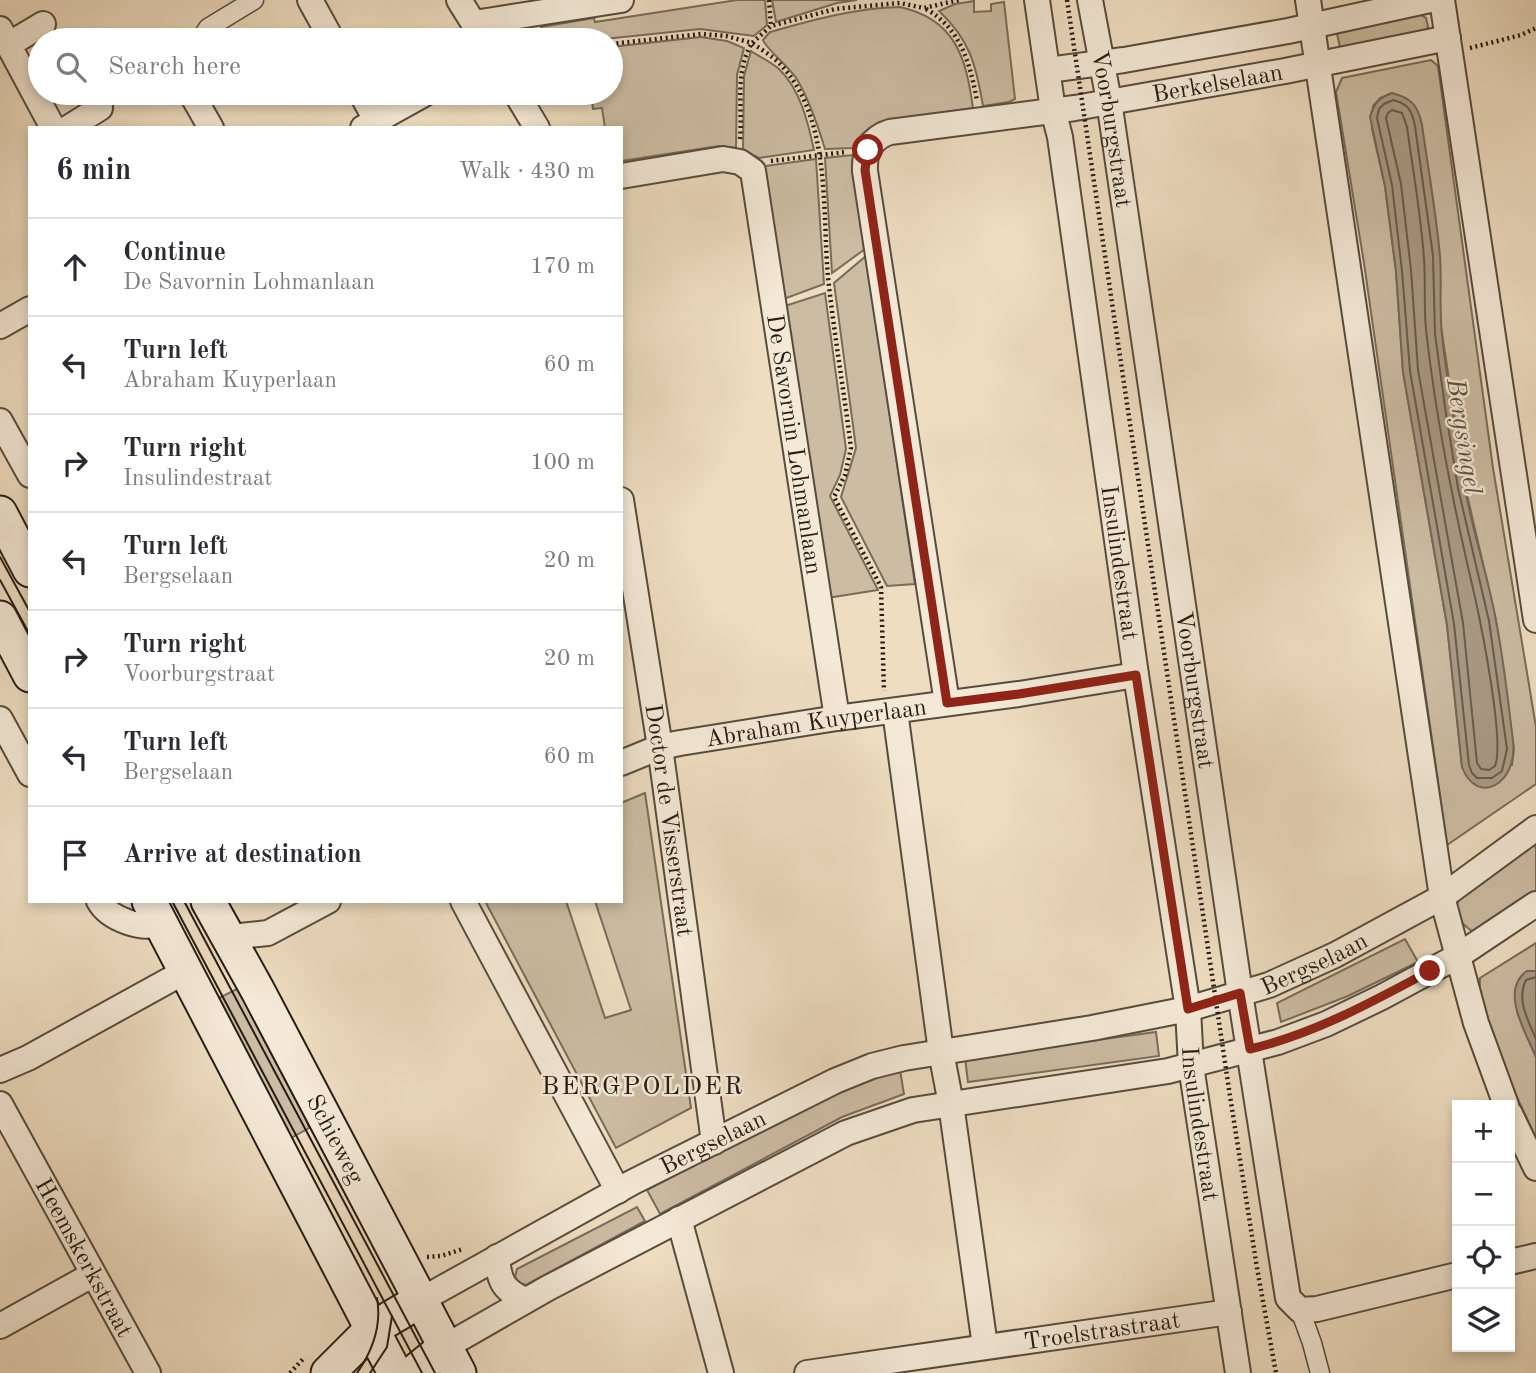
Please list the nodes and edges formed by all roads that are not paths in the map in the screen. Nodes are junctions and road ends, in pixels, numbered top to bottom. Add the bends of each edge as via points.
1 (254, 0) edge
2 (310, 0) edge
3 (459, 0) edge
4 (621, 0) edge
5 (1037, 0) edge
6 (1090, 0) edge
7 (1308, 0) edge
8 (1430, 0) edge
9 (1442, 0) edge
10 (44, 24) dead end
11 (1312, 26) junction
12 (32, 28) edge
13 (208, 28) edge
14 (325, 28) edge
15 (476, 28) edge
16 (497, 28) edge
17 (28, 29) edge
18 (4, 37) edge
19 (1450, 47) junction
20 (1103, 63) junction
21 (1317, 64) junction
22 (1048, 70) junction
23 (28, 74) edge
24 (1109, 101) junction
25 (45, 105) edge
26 (198, 105) edge
27 (364, 105) edge
28 (404, 105) edge
29 (523, 105) edge
30 (100, 108) dead end
31 (1053, 110) junction
32 (370, 124) edge
33 (52, 126) edge
34 (71, 126) edge
35 (210, 126) edge
36 (536, 126) edge
37 (623, 176) edge
38 (28, 310) edge
39 (0, 326) edge
40 (0, 421) edge
41 (28, 471) edge
42 (0, 513) edge
43 (623, 513) edge
44 (28, 566) edge
45 (0, 618) edge
46 (1536, 620) edge
47 (28, 671) edge
48 (1136, 675) junction
49 (890, 701) junction
50 (947, 703) junction
51 (837, 718) junction
52 (0, 719) edge
53 (660, 747) junction
54 (623, 762) edge
55 (28, 770) edge
56 (1536, 828) edge
57 (1442, 897) junction
58 (101, 903) edge
59 (212, 903) edge
60 (324, 903) edge
61 (464, 903) edge
62 (1536, 904) edge
63 (155, 912) edge
64 (243, 937) junction
65 (1458, 956) junction
66 (173, 978) junction
67 (1240, 993) junction
68 (1188, 1009) junction
69 (1250, 1049) junction
70 (941, 1052) junction
71 (1191, 1066) junction
72 (0, 1070) edge
73 (1504, 1100) edge
74 (0, 1104) edge
75 (951, 1104) junction
76 (1515, 1124) edge
77 (714, 1142) junction
78 (1536, 1168) edge
79 (618, 1191) junction
80 (679, 1219) junction
81 (1536, 1255) edge
82 (497, 1257) junction
83 (1515, 1261) edge
84 (92, 1275) junction
85 (1452, 1276) edge
86 (421, 1300) junction
87 (525, 1300) junction
88 (1300, 1310) junction
89 (1229, 1312) junction
90 (0, 1326) edge
91 (372, 1329) junction
92 (985, 1346) junction
93 (452, 1360) edge
94 (148, 1373) edge
95 (328, 1373) edge
96 (395, 1373) edge
97 (413, 1373) edge
98 (721, 1373) edge
99 (807, 1373) edge
100 (1238, 1373) edge
101 (1320, 1373) edge

1 - 13 street
2 - 14 street
3 - 15 street
4 - 16 street
5 - 22 street, Insulindestraat
6 - 20 street, Voorburgstraat
7 - 11 street
8 - 11 street, Berkelselaan
9 - 19 street
10 - 12 street
11 - 20 street, Berkelselaan
11 - 21 street
17 - 18 street
18 - 23 street
19 - 21 street, Berkelselaan
19 - 46 street
20 - 22 street, Berkelselaan
20 - 24 street, Voorburgstraat
21 - 24 street, Berkelselaan
21 - 57 street
22 - 31 street, Insulindestraat
24 - 31 street, Berkelselaan
24 - 67 street, Voorburgstraat
25 - 33 street
26 - 35 street
27 - 32 street
28 - 32 street
29 - 36 street
30 - 34 street
31 - 48 street, Insulindestraat
31 - 50 street, Berkelselaan via 890,132 868,150 865,170
37 - 51 street, De Savornin Lohmanlaan via 723,159 745,167
38 - 39 street
40 - 41 street
42 - 44 main road
43 - 53 street, Doctor de Visserstraat
45 - 47 main road
48 - 50 street, Abraham Kuyperlaan
48 - 68 street, Insulindestraat
49 - 50 street, Abraham Kuyperlaan
49 - 51 street, Abraham Kuyperlaan
49 - 70 street
51 - 53 street, Abraham Kuyperlaan
52 - 55 street
53 - 54 street, Abraham Kuyperlaan
53 - 77 street, Doctor de Visserstraat
56 - 57 street, Bergselaan
57 - 65 street
57 - 67 street, Bergselaan via 1335,955
58 - 63 street via 109,913 152,927
59 - 64 main road, Schieweg
60 - 64 street via 268,933
61 - 79 street
62 - 65 street
63 - 66 main road
64 - 86 main road, Schieweg
65 - 69 street via 1326,1024
65 - 73 street
66 - 72 street
66 - 91 main road
67 - 68 street, Bergselaan
67 - 69 street, Voorburgstraat
68 - 70 street, Bergselaan
68 - 71 street, Insulindestraat
69 - 71 street
69 - 88 street, Voorburgstraat via 1288,1298
70 - 75 street
70 - 77 street, Bergselaan via 872,1066
71 - 75 street
71 - 89 street, Insulindestraat
74 - 84 street, Heemskerkstraat
75 - 80 street via 913,1110 846,1133
75 - 92 street
76 - 78 street
77 - 79 street, Bergselaan
79 - 82 street, Bergselaan
80 - 87 street
80 - 98 street
81 - 83 street
82 - 86 street, Bergselaan
82 - 87 street via 498,1274 509,1293
84 - 90 street
84 - 94 street, Heemskerkstraat
85 - 88 street
86 - 91 main road, Bergselaan
86 - 93 main road, Schieweg
87 - 93 street
88 - 101 street, Voorburgstraat
89 - 92 street, Troelstrastraat
89 - 100 street, Insulindestraat
91 - 95 main road, Bergselaan
91 - 96 main road
92 - 99 street, Troelstrastraat
93 - 97 main road

